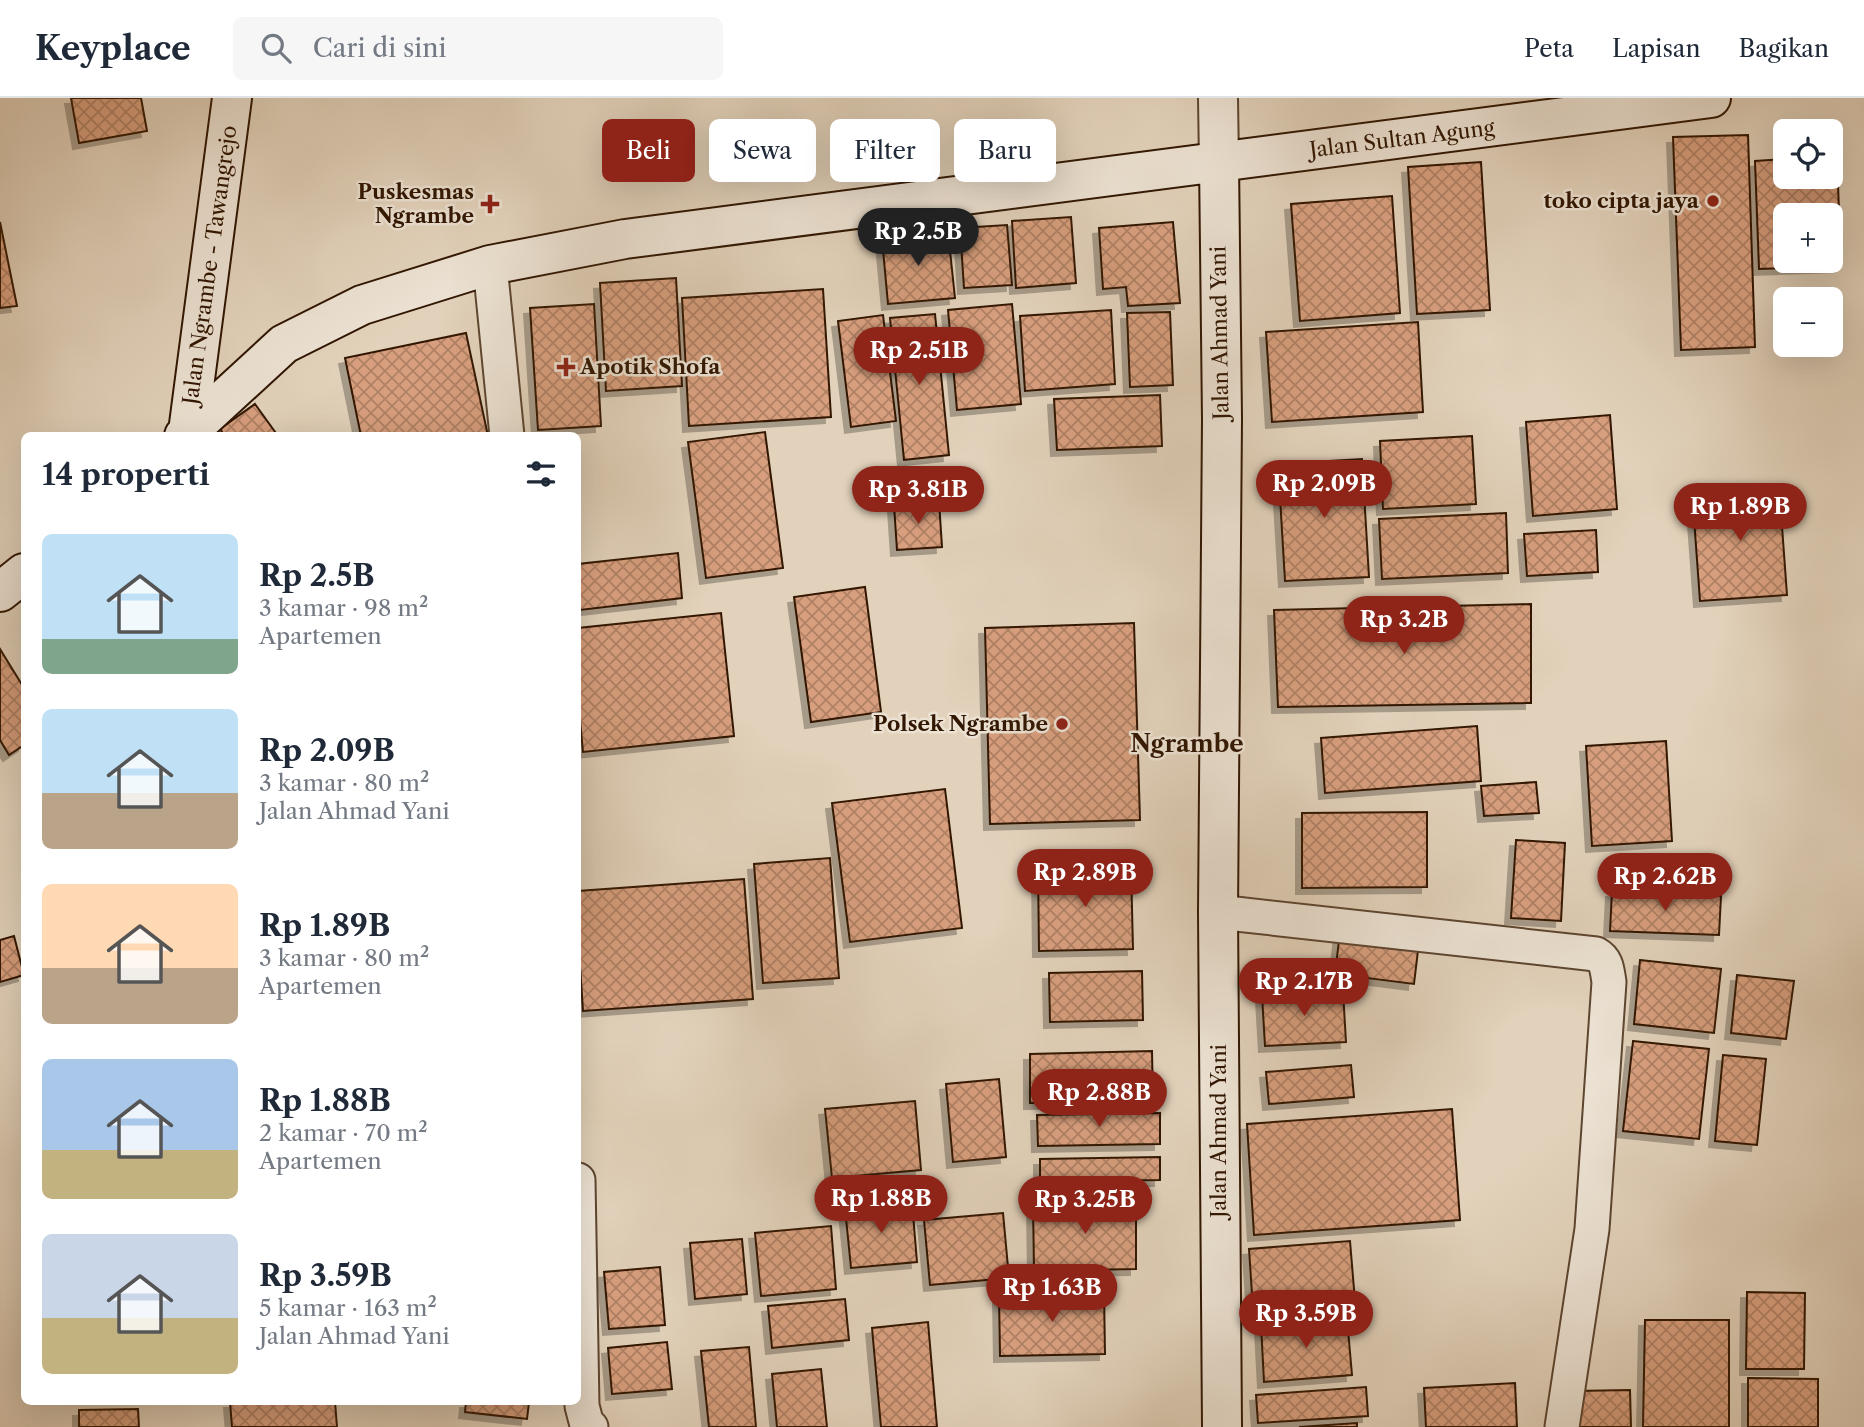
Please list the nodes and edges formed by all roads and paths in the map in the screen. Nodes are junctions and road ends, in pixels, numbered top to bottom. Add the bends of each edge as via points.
1 (232, 98) edge
2 (1218, 98) edge
3 (1711, 98) edge
4 (1219, 162) junction
5 (490, 265) junction
6 (186, 432) edge
7 (188, 432) edge
8 (507, 432) edge
9 (21, 575) edge
10 (0, 592) edge
11 (1218, 912) junction
12 (581, 1350) edge
13 (591, 1427) edge
14 (1222, 1427) edge
15 (1562, 1427) edge

1 - 6 main road, Jalan Ngrambe - Tawangrejo
2 - 4 main road, Jalan Ahmad Yani
3 - 4 main road, Jalan Sultan Agung
4 - 5 main road, Jalan Sultan Agung via 625,239
4 - 11 main road, Jalan Ahmad Yani
5 - 7 main road, Jalan Sultan Agung via 362,306 284,344
5 - 8 street
9 - 10 main road
11 - 14 main road, Jalan Ahmad Yani
11 - 15 street via 1603,958 1609,982 1592,1229
12 - 13 street via 582,1406

